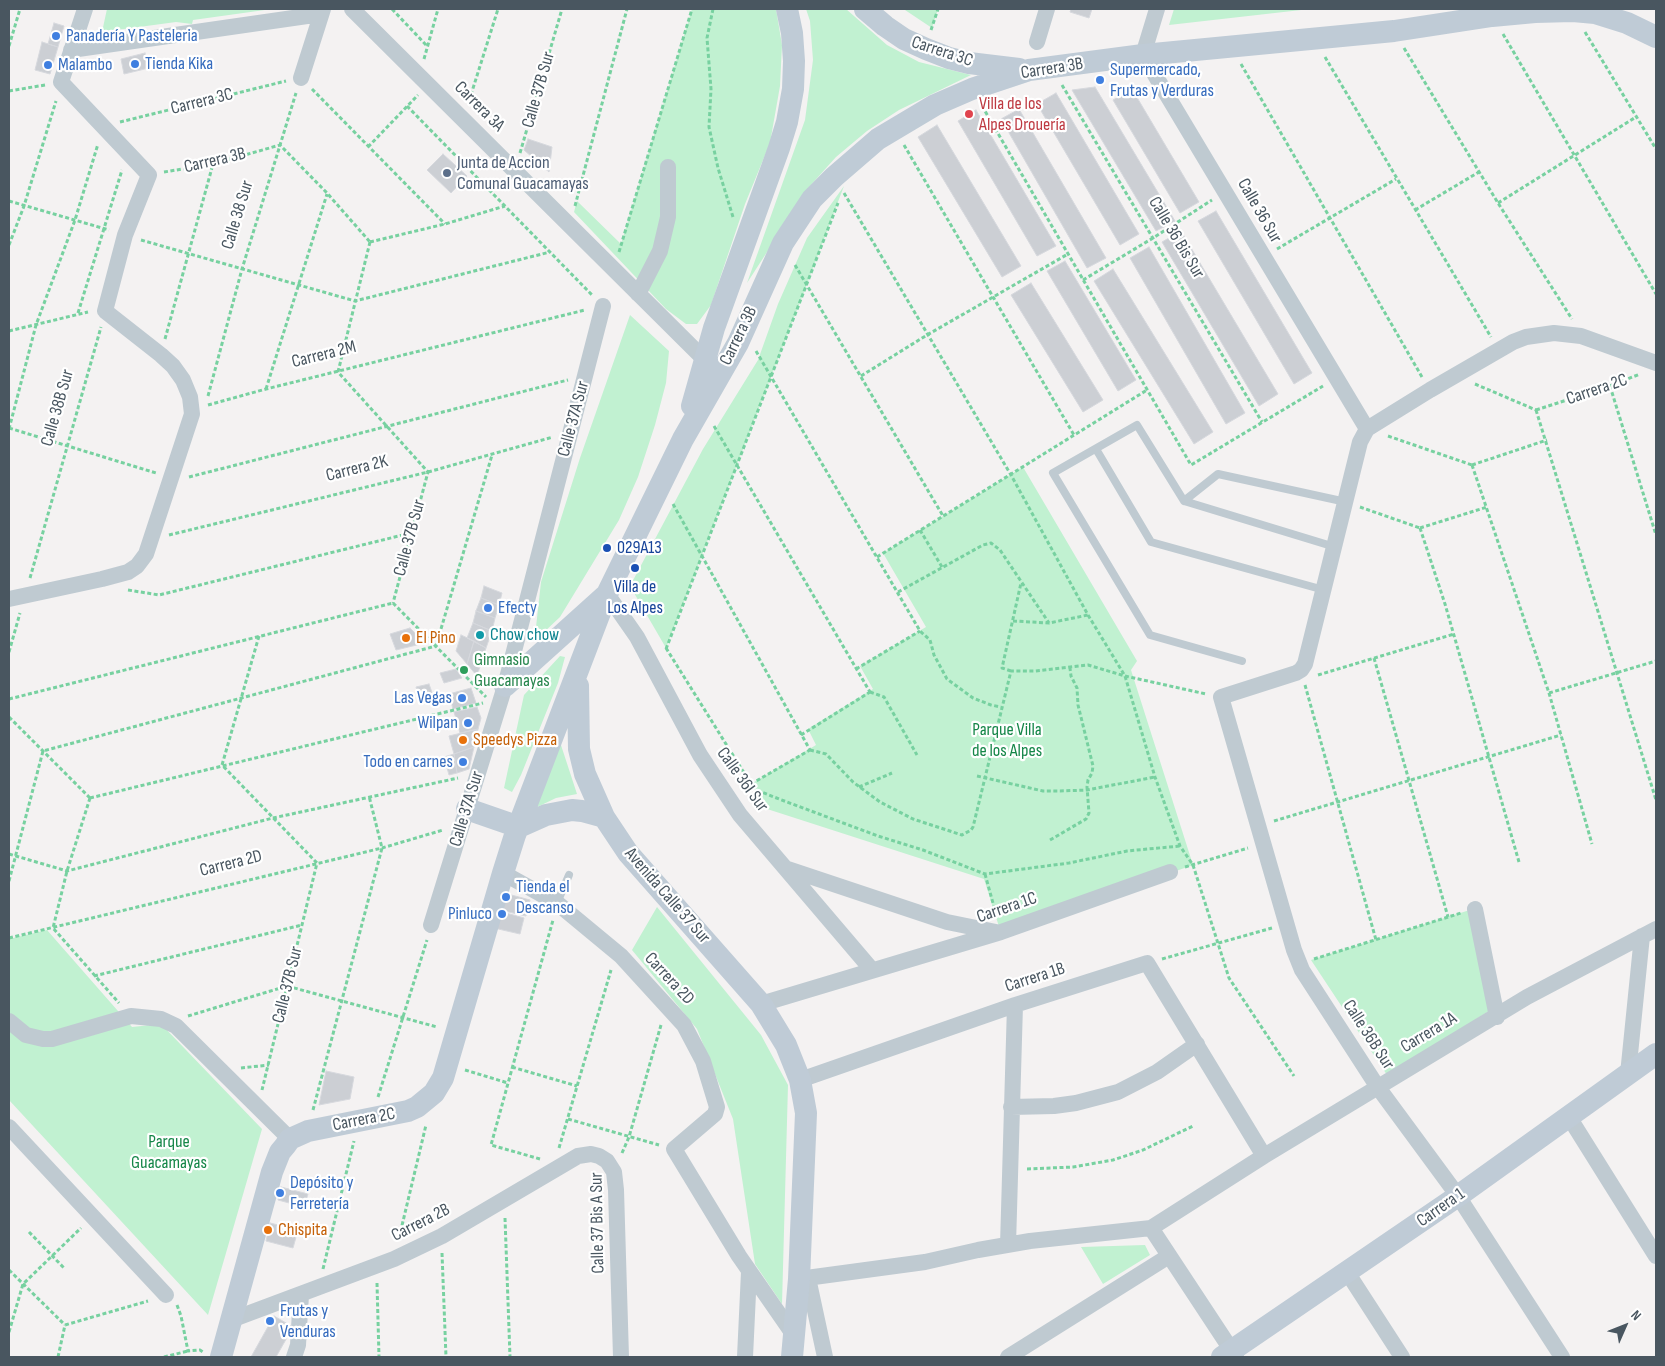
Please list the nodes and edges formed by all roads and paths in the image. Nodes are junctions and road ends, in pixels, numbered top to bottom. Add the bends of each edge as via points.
1 (20, 9) edge
2 (85, 9) edge
3 (352, 9) edge
4 (392, 9) edge
5 (438, 9) edge
6 (498, 9) edge
7 (562, 9) edge
8 (627, 9) edge
9 (692, 9) edge
10 (713, 9) edge
11 (787, 9) edge
12 (865, 9) edge
13 (938, 9) edge
14 (1047, 9) edge
15 (1157, 9) edge
16 (1535, 10) edge
17 (322, 11) edge
18 (1582, 26) dead end
19 (1500, 30) dead end
20 (930, 33) dead end
21 (1656, 37) edge
22 (1037, 42) dead end
23 (1402, 45) dead end
24 (9, 46) edge
25 (428, 46) junction
26 (71, 50) junction
27 (1143, 55) junction
28 (1324, 55) dead end
29 (1243, 68) dead end
30 (1029, 70) junction
31 (301, 78) junction
32 (424, 80) junction
33 (61, 82) junction
34 (1061, 83) dead end
35 (9, 91) edge
36 (981, 104) dead end
37 (407, 106) junction
38 (1636, 117) junction
39 (463, 119) junction
40 (103, 126) junction
41 (904, 144) dead end
42 (280, 145) junction
43 (368, 147) junction
44 (1656, 149) edge
45 (128, 152) junction
46 (1574, 155) junction
47 (213, 164) junction
48 (668, 167) dead end
49 (515, 170) junction
50 (1479, 172) junction
51 (149, 175) junction
52 (1396, 179) junction
53 (327, 193) junction
54 (1225, 193) junction
55 (9, 201) edge
56 (1498, 203) junction
57 (24, 206) junction
58 (505, 206) junction
59 (1415, 210) junction
60 (1329, 218) junction
61 (75, 220) junction
62 (445, 224) junction
63 (570, 226) junction
64 (104, 229) junction
65 (125, 235) junction
66 (1153, 238) junction
67 (370, 242) junction
68 (9, 245) edge
69 (742, 249) junction
70 (550, 252) junction
71 (188, 254) junction
72 (1068, 254) junction
73 (1263, 258) junction
74 (794, 262) dead end
75 (242, 269) junction
76 (614, 269) junction
77 (1083, 280) junction
78 (807, 284) junction
79 (299, 285) junction
80 (638, 294) junction
81 (1656, 294) edge
82 (992, 297) junction
83 (355, 301) junction
84 (603, 306) junction
85 (106, 311) junction
86 (36, 325) junction
87 (9, 331) edge
88 (928, 335) junction
89 (1583, 336) junction
90 (752, 344) dead end
91 (1499, 351) junction
92 (161, 354) junction
93 (705, 360) junction
94 (1652, 367) edge
95 (338, 372) junction
96 (585, 375) junction
97 (771, 376) junction
98 (861, 376) junction
99 (1456, 376) junction
100 (1336, 378) junction
101 (1610, 386) junction
102 (266, 390) junction
103 (1147, 390) junction
104 (1430, 390) junction
105 (199, 410) junction
106 (1536, 410) junction
107 (1262, 422) junction
108 (713, 425) dead end
109 (387, 426) junction
110 (9, 429) edge
111 (1367, 429) junction
112 (571, 431) junction
113 (1074, 435) junction
114 (682, 439) junction
115 (1547, 440) junction
116 (68, 445) junction
117 (1096, 449) junction
118 (492, 455) junction
119 (1472, 465) junction
120 (736, 466) junction
121 (428, 472) junction
122 (1011, 475) junction
123 (170, 477) junction
124 (661, 483) junction
125 (1184, 501) junction
126 (1346, 502) junction
127 (1487, 507) junction
128 (943, 516) junction
129 (1420, 528) junction
130 (920, 530) junction
131 (412, 533) junction
132 (1656, 535) edge
133 (151, 539) junction
134 (1334, 547) junction
135 (702, 556) junction
136 (877, 557) junction
137 (942, 567) junction
138 (102, 579) junction
139 (1021, 583) junction
140 (1324, 590) junction
141 (898, 592) junction
142 (607, 594) junction
143 (25, 595) junction
144 (9, 599) edge
145 (393, 603) junction
146 (1088, 614) junction
147 (1012, 621) junction
148 (1050, 623) junction
149 (920, 631) junction
150 (1454, 634) junction
151 (259, 636) junction
152 (436, 646) junction
153 (666, 648) junction
154 (9, 652) edge
155 (1374, 658) junction
156 (1242, 661) dead end
157 (1656, 661) edge
158 (1070, 668) junction
159 (856, 669) junction
160 (1011, 671) junction
161 (1618, 673) junction
162 (656, 674) junction
163 (577, 675) junction
164 (1302, 675) junction
165 (1125, 676) junction
166 (870, 692) junction
167 (1549, 693) junction
168 (498, 694) junction
169 (1221, 697) junction
170 (240, 698) junction
171 (9, 699) edge
172 (1001, 707) junction
173 (9, 717) edge
174 (801, 734) junction
175 (1561, 735) junction
176 (43, 750) junction
177 (810, 750) junction
178 (917, 755) dead end
179 (1489, 756) junction
180 (222, 765) junction
181 (892, 773) dead end
182 (977, 776) dead end
183 (985, 776) junction
184 (1155, 777) junction
185 (476, 779) junction
186 (1409, 780) junction
187 (751, 784) junction
188 (859, 787) junction
189 (1087, 790) junction
190 (1656, 795) edge
191 (369, 796) junction
192 (90, 798) junction
193 (1656, 800) edge
194 (1337, 802) junction
195 (465, 817) junction
196 (604, 817) junction
197 (273, 818) junction
198 (1258, 826) junction
199 (519, 827) junction
200 (1050, 840) dead end
201 (1263, 843) junction
202 (1592, 844) dead end
203 (1180, 846) junction
204 (382, 848) junction
205 (9, 854) edge
206 (16, 856) junction
207 (1519, 862) dead end
208 (317, 863) junction
209 (1193, 865) junction
210 (785, 868) junction
211 (67, 871) junction
212 (1170, 872) joint
213 (503, 873) junction
214 (985, 874) junction
215 (569, 875) dead end
216 (9, 881) edge
217 (558, 903) junction
218 (1476, 909) joint
219 (1448, 917) junction
220 (1286, 924) junction
221 (302, 925) junction
222 (431, 925) joint
223 (53, 928) junction
224 (1001, 932) junction
225 (1649, 933) edge
226 (9, 938) edge
227 (1376, 940) junction
228 (1218, 943) junction
229 (616, 953) junction
230 (1147, 963) junction
231 (1299, 964) junction
232 (872, 970) junction
233 (94, 976) junction
234 (287, 986) junction
235 (342, 1001) junction
236 (761, 1004) junction
237 (1015, 1005) junction
238 (667, 1006) junction
239 (131, 1016) junction
240 (1497, 1017) junction
241 (403, 1018) junction
242 (9, 1021) edge
243 (169, 1022) junction
244 (456, 1032) junction
245 (1197, 1044) junction
246 (1656, 1054) edge
247 (447, 1065) junction
248 (512, 1067) junction
249 (1628, 1074) junction
250 (1294, 1076) dead end
251 (800, 1080) junction
252 (508, 1083) junction
253 (577, 1086) junction
254 (1377, 1086) junction
255 (434, 1093) junction
256 (378, 1098) dead end
257 (1011, 1107) junction
258 (258, 1108) junction
259 (311, 1117) dead end
260 (1569, 1117) junction
261 (568, 1119) junction
262 (358, 1121) junction
263 (1193, 1126) dead end
264 (9, 1127) edge
265 (629, 1137) junction
266 (290, 1139) junction
267 (674, 1149) junction
268 (1264, 1156) junction
269 (558, 1164) junction
270 (1009, 1170) junction
271 (614, 1172) junction
272 (1458, 1196) junction
273 (504, 1200) junction
274 (92, 1217) junction
275 (1151, 1228) junction
276 (30, 1232) dead end
277 (442, 1236) junction
278 (1008, 1245) junction
279 (52, 1255) junction
280 (1169, 1256) junction
281 (1656, 1256) edge
282 (394, 1259) junction
283 (376, 1266) junction
284 (65, 1269) dead end
285 (9, 1270) edge
286 (749, 1272) junction
287 (1347, 1272) junction
288 (804, 1278) junction
289 (23, 1284) junction
290 (318, 1288) junction
291 (301, 1295) junction
292 (166, 1296) junction
293 (231, 1320) junction
294 (65, 1325) junction
295 (9, 1332) edge
296 (793, 1334) junction
297 (188, 1352) junction
298 (214, 1355) edge
299 (1230, 1355) edge
300 (58, 1357) edge
301 (164, 1357) edge
302 (294, 1357) edge
303 (379, 1357) edge
304 (446, 1357) edge
305 (510, 1357) edge
306 (620, 1357) edge
307 (745, 1357) edge
308 (792, 1357) edge
309 (825, 1357) edge
310 (1008, 1357) edge
311 (1402, 1357) edge
312 (1562, 1357) edge

1 - 24 path
2 - 26 street
3 - 32 street, Carrera 3A
4 - 25 path
5 - 25 path
6 - 39 path
7 - 49 path, Calle 37B Sur
8 - 63 path
9 - 76 path
10 - 69 path via 707,38 710,127 718,168
11 - 69 main road via 794,61 787,122
12 - 30 main road, Carrera 3C via 904,39 949,58
13 - 20 path
14 - 22 street
15 - 27 street
16 - 21 main road, Carrera 3B via 1594,13 1627,23
16 - 27 main road, Carrera 3B via 1394,31
17 - 26 street
17 - 31 street
18 - 38 path
19 - 46 path
23 - 50 path
25 - 32 path
26 - 33 street
27 - 30 main road, Carrera 3B
27 - 54 street, Calle 36 Sur
28 - 52 path
29 - 60 path
30 - 114 main road, Carrera 3B via 942,102 895,128 860,153 812,200 783,243 738,343
31 - 40 path, Carrera 3C
31 - 42 path, Calle 38 Sur
31 - 43 path
32 - 37 path
32 - 39 street, Carrera 3A
33 - 35 path
33 - 40 street
33 - 57 path
34 - 66 path, Calle 36 Bis Sur
36 - 72 path
37 - 43 path
37 - 58 path
38 - 44 path
38 - 46 path
39 - 49 street, Carrera 3A
40 - 45 street
40 - 61 path
41 - 82 path
42 - 47 path, Carrera 3B
42 - 53 path
42 - 75 path, Calle 38 Sur
43 - 62 path
45 - 51 street
45 - 64 path
46 - 56 path
46 - 81 path
47 - 51 path, Carrera 3B
47 - 71 path
48 - 80 street via 668,217 660,252
49 - 63 street, Carrera 3A
50 - 56 path
50 - 59 path
51 - 65 street
52 - 59 path
52 - 60 path
53 - 67 path
53 - 79 path
54 - 66 path
54 - 73 street, Calle 36 Sur
55 - 57 path
56 - 89 path
57 - 61 path
57 - 68 path
58 - 62 path
58 - 70 path
59 - 91 path
60 - 73 path
60 - 104 path
61 - 64 path
61 - 86 path
62 - 67 path
63 - 76 street, Carrera 3A
64 - 65 path
64 - 86 path via 78,313
65 - 71 path
65 - 85 street
66 - 77 path
66 - 107 path, Calle 36 Bis Sur
67 - 83 path
69 - 93 main road
70 - 83 path
70 - 84 path
71 - 75 path
71 - 92 path
72 - 77 path
72 - 82 path
73 - 100 street, Calle 36 Sur
74 - 78 path
75 - 79 path
75 - 105 path, Calle 38 Sur
76 - 80 street, Carrera 3A
77 - 103 path
78 - 88 path via 843,190
78 - 97 path
78 - 98 path
79 - 83 path
79 - 102 path
80 - 93 street, Carrera 3A
82 - 88 path
82 - 113 path
83 - 95 path
84 - 95 path, Carrera 2M
84 - 96 street, Calle 37A Sur
85 - 92 street
85 - 116 path, Calle 38B Sur
86 - 87 path
86 - 110 path
88 - 98 path
88 - 122 path
89 - 91 street via 1540,334 1526,337
89 - 94 street
90 - 97 path
91 - 99 street
92 - 105 street via 183,380
93 - 114 main road
94 - 101 path, Carrera 2C
95 - 102 path, Carrera 2M
95 - 109 path
96 - 109 path
96 - 112 street, Calle 37A Sur
97 - 120 path
97 - 136 path
98 - 128 path
99 - 104 street
99 - 106 path
100 - 107 path
100 - 111 street, Calle 36 Sur
101 - 106 path, Carrera 2C
101 - 132 path
102 - 105 path, Carrera 2M
103 - 107 path via 1191,465
103 - 113 path
104 - 111 street
105 - 123 street
106 - 115 path
108 - 120 path
109 - 121 path
109 - 123 path via 188,477
110 - 116 path
111 - 119 path
111 - 126 street via 1360,442
112 - 118 path, Carrera 2K
112 - 168 street, Calle 37A Sur
113 - 122 path
114 - 124 main road, Avenida Calle 37 Sur
115 - 119 path
115 - 161 path
116 - 123 path
116 - 143 path, Calle 38B Sur
117 - 125 lane via 1137,425
117 - 140 lane via 1151,542
117 - 156 lane via 1053,473 1150,635
118 - 121 path, Carrera 2K
118 - 152 path
119 - 127 path
120 - 135 path
120 - 159 path
121 - 131 path, Calle 37B Sur
121 - 133 path, Carrera 2K
122 - 128 path
122 - 146 path
123 - 133 street
124 - 135 path
124 - 142 main road, Avenida Calle 37 Sur
125 - 126 lane via 1218,474
125 - 134 lane
126 - 129 path
126 - 134 street
127 - 129 path
127 - 167 path
128 - 130 path
129 - 150 path
130 - 136 path
130 - 137 path
131 - 138 path via 158,595 129,591
131 - 145 path, Calle 37B Sur
133 - 138 street via 137,566
134 - 140 street
135 - 153 path
135 - 174 path
136 - 141 path
137 - 139 path via 991,543 1000,550
137 - 141 path
138 - 143 street
139 - 147 path
139 - 148 path
140 - 164 street
141 - 149 path
142 - 162 street, Calle 36I Sur via 637,637
142 - 163 main road, Avenida Calle 37 Sur
142 - 168 main road
143 - 144 street
143 - 154 path, Calle 38B Sur
145 - 151 path
145 - 152 path
146 - 148 path
146 - 165 path
147 - 148 path
147 - 160 path via 1002,668
149 - 159 path
149 - 172 path via 930,640 947,679 974,698
150 - 155 path
150 - 179 path
151 - 170 path
151 - 171 path
152 - 168 path
152 - 170 path
153 - 162 path
153 - 187 path, Calle 36I Sur
155 - 164 path
155 - 186 path
157 - 161 path
158 - 160 path
158 - 165 path via 1088,665
158 - 189 path via 1093,766
159 - 166 path
160 - 172 path
161 - 167 path
161 - 190 path
162 - 210 street, Calle 36I Sur via 714,778 740,815
163 - 196 main road, Avenida Calle 37 Sur via 579,749 585,774
163 - 199 main road
164 - 169 street
164 - 194 path
165 - 169 path
165 - 184 path
166 - 174 path
166 - 178 path via 884,697
167 - 175 path
168 - 180 path
168 - 185 street, Calle 37A Sur
169 - 198 street, Calle 36B Sur
170 - 176 path
170 - 180 path
172 - 183 path
173 - 176 path
174 - 177 path
175 - 179 path
175 - 202 path
176 - 192 path
176 - 206 path
177 - 187 path
177 - 188 path via 826,754
179 - 186 path
179 - 207 path
180 - 192 path
180 - 197 path
181 - 188 path
182 - 183 path
183 - 188 path via 972,828 962,835 913,819
183 - 189 path via 1043,791
184 - 189 path
184 - 203 path
185 - 191 path via 464,777
185 - 195 street, Calle 37A Sur
186 - 194 path
186 - 219 path
187 - 214 path via 779,799
189 - 200 path via 1088,816
190 - 193 path
191 - 197 path
191 - 204 path
192 - 211 path
194 - 198 path
194 - 227 path
195 - 199 main road
195 - 204 path, Carrera 2D
195 - 222 street, Calle 37A Sur
196 - 199 main road via 572,810 546,815
196 - 236 main road, Avenida Calle 37 Sur via 628,853
197 - 208 path
197 - 211 path
198 - 201 street, Calle 36B Sur
199 - 213 main road
201 - 209 path
201 - 220 street, Calle 36B Sur
203 - 209 path
203 - 214 path via 1127,851 1069,863
204 - 208 path, Carrera 2D
204 - 235 path
205 - 206 path
206 - 211 path
206 - 216 path
208 - 221 path, Calle 37B Sur
208 - 223 path, Carrera 2D
209 - 212 path
209 - 228 path
210 - 224 street via 947,922
210 - 232 street, Calle 36I Sur
211 - 223 path
212 - 224 street, Carrera 1C
213 - 217 street, Carrera 2D
213 - 244 main road
214 - 224 path
215 - 217 lane
217 - 229 street, Carrera 2D
217 - 248 path
218 - 219 path
218 - 240 street
219 - 227 path
220 - 228 path
220 - 231 street, Calle 36B Sur
221 - 233 path
221 - 234 path, Calle 37B Sur
222 - 241 path
223 - 226 path, Carrera 2D
223 - 233 path
224 - 232 street, Carrera 1C
225 - 240 street, Carrera 1A via 1527,997
225 - 249 street
227 - 231 path
228 - 230 path
228 - 250 path via 1229,978
229 - 238 street, Carrera 2D
229 - 253 path
230 - 237 street, Carrera 1B
230 - 245 street
231 - 254 street, Calle 36B Sur
232 - 236 street, Carrera 1C
233 - 239 path
234 - 235 path
234 - 243 path
234 - 258 path, Calle 37B Sur
235 - 241 path
235 - 259 path
236 - 251 main road, Avenida Calle 37 Sur via 786,1045
237 - 251 street, Carrera 1B
237 - 257 street
238 - 265 path, Calle 37 Bis A Sur
238 - 267 street, Carrera 2D via 684,1025 703,1060 717,1107 715,1114
239 - 242 street via 52,1039 34,1038
239 - 243 street
240 - 254 street, Carrera 1A
241 - 244 path
241 - 256 path
243 - 258 street
244 - 247 main road
245 - 257 street via 1157,1072 1118,1092 1076,1103
245 - 268 street
246 - 249 main road, Carrera 1
247 - 252 path
247 - 255 main road
248 - 252 path
248 - 253 path
249 - 260 main road, Carrera 1
251 - 288 main road, Avenida Calle 37 Sur via 806,1113
252 - 269 path via 491,1145
253 - 261 path
254 - 268 street, Carrera 1A
254 - 272 street, Calle 36B Sur
255 - 262 main road, Carrera 2C via 408,1111
255 - 282 path
257 - 270 street
258 - 266 street
260 - 272 main road, Carrera 1
260 - 281 street
261 - 265 path
261 - 269 path
262 - 266 main road, Carrera 2C via 308,1131
262 - 290 path
263 - 270 path via 1143,1150 1113,1160 1072,1167
264 - 274 street
265 - 267 path
265 - 271 path, Calle 37 Bis A Sur
266 - 293 main road via 276,1162
267 - 286 street
268 - 275 street, Carrera 1A
269 - 271 street, Carrera 2B via 591,1154 603,1158
269 - 273 street, Carrera 2B
270 - 278 street
271 - 306 street, Calle 37 Bis A Sur
272 - 287 main road, Carrera 1
272 - 312 street, Calle 36B Sur
273 - 277 street, Carrera 2B
273 - 305 path
274 - 279 path
274 - 292 street
275 - 278 street
275 - 280 street
276 - 279 path
277 - 282 street, Carrera 2B
277 - 304 path
278 - 288 street via 925,1262
279 - 284 path
279 - 289 path
280 - 299 street
280 - 310 street
282 - 283 street, Carrera 2B
283 - 290 street, Carrera 2B
283 - 303 path
285 - 289 path
286 - 296 street
286 - 307 street
287 - 299 main road, Carrera 1
287 - 311 street
288 - 296 main road, Avenida Calle 37 Sur
288 - 309 street
289 - 294 path
289 - 295 path
290 - 291 street, Carrera 2B
291 - 293 street, Carrera 2B
291 - 302 street via 298,1345
292 - 294 path
292 - 297 path via 179,1307
293 - 298 main road
294 - 300 path
296 - 308 main road, Avenida Calle 37 Sur
297 - 298 path via 200,1350
297 - 301 path

